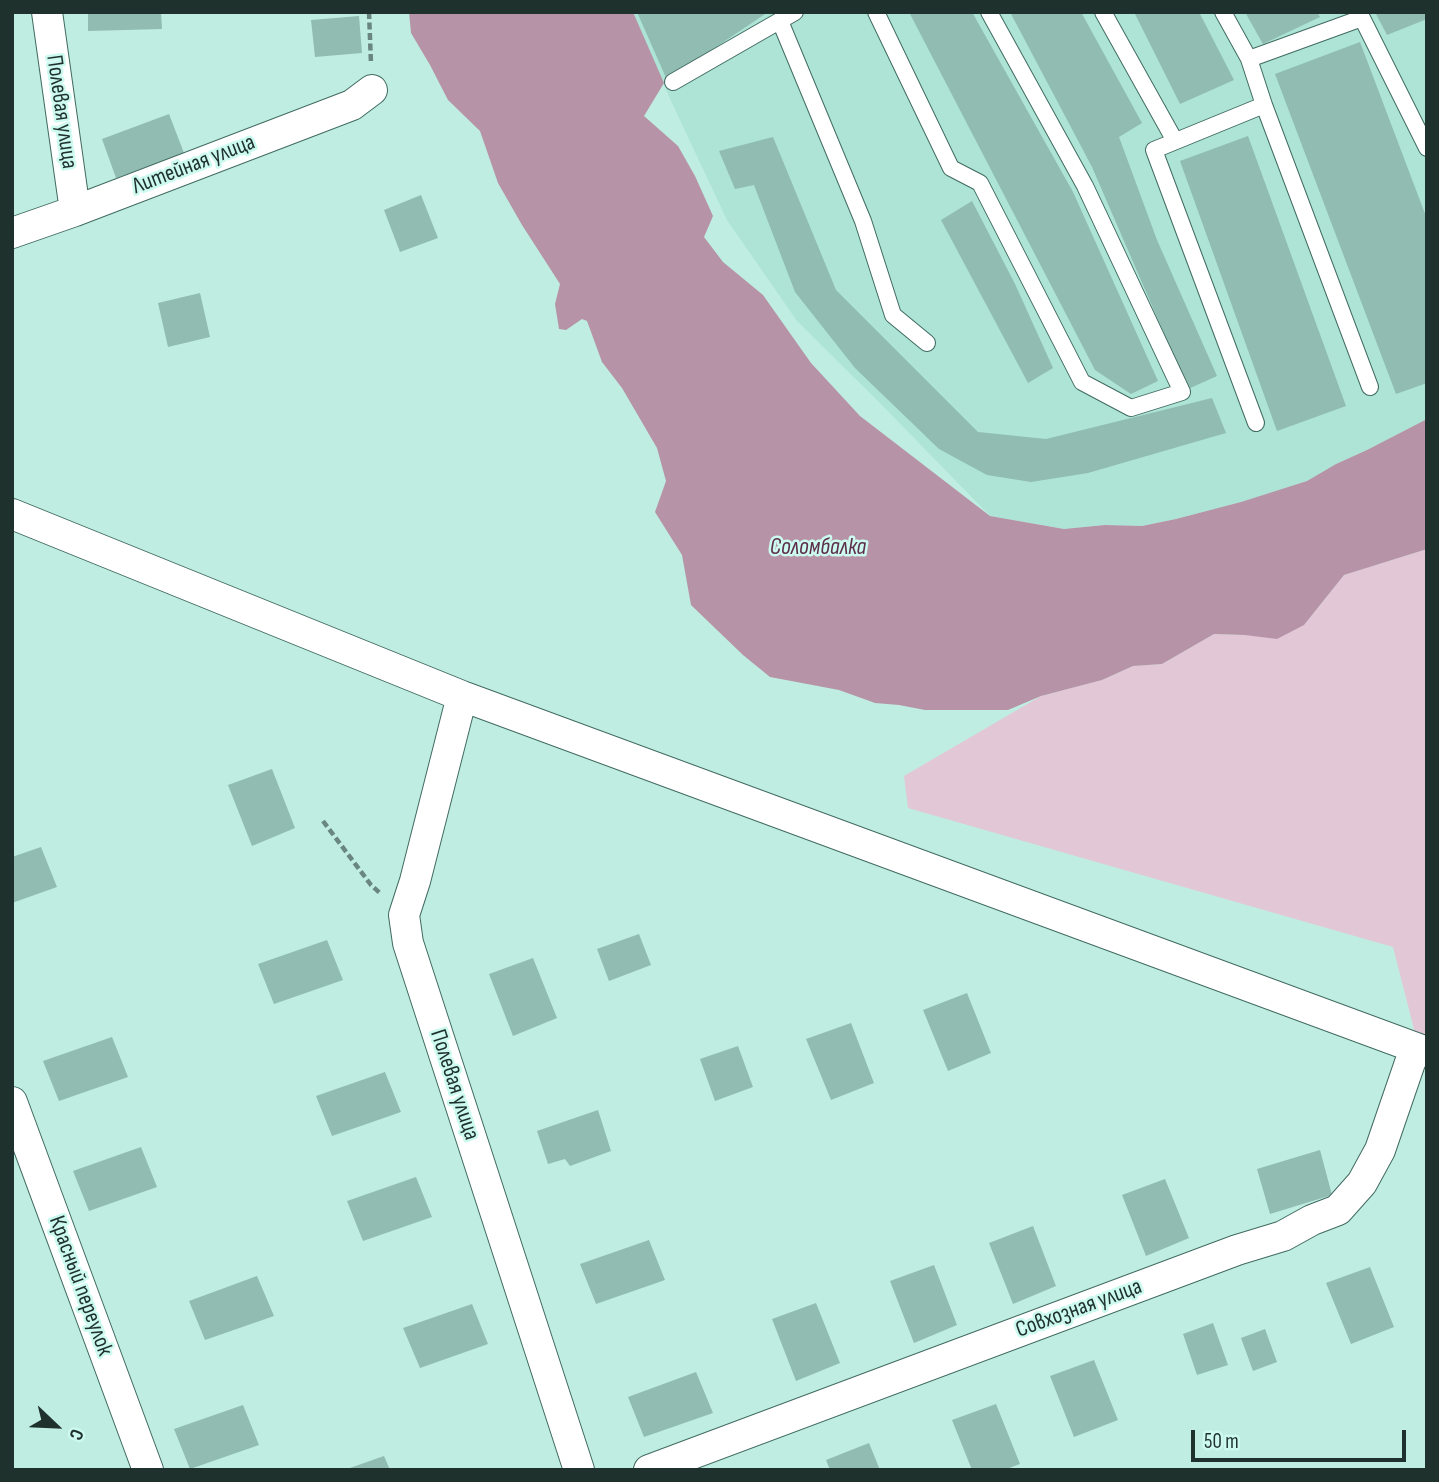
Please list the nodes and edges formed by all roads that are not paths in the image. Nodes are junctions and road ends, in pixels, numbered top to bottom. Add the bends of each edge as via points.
1 (47, 12) edge
2 (795, 12) edge
3 (876, 12) edge
4 (989, 12) edge
5 (1103, 12) edge
6 (1223, 12) edge
7 (1360, 15) edge
8 (779, 22) junction
9 (1249, 59) junction
10 (673, 82) dead end
11 (372, 90) road end
12 (1264, 105) junction
13 (1175, 141) junction
14 (1427, 149) edge
15 (75, 211) junction
16 (12, 233) edge
17 (927, 343) dead end
18 (1370, 387) dead end
19 (1256, 423) dead end
20 (12, 514) edge
21 (462, 696) junction
22 (1421, 1050) edge
23 (12, 1102) edge
24 (148, 1470) edge
25 (579, 1470) edge
26 (649, 1470) edge

1 - 15 street, Полевая улица
2 - 8 lane
3 - 4 lane via 951,168 981,183 1082,382 1131,408 1182,392 1084,186
5 - 13 lane
6 - 9 lane
7 - 9 lane
7 - 14 lane
8 - 10 lane
8 - 17 lane via 863,220 893,315
9 - 12 lane
11 - 15 street, Литейная улица via 352,105
12 - 13 lane
12 - 18 lane
13 - 19 lane via 1154,150
15 - 16 street, Литейная улица
20 - 21 street
21 - 22 street
21 - 25 street, Полевая улица via 404,915 408,943
22 - 26 street, Совхозная улица via 1380,1150 1362,1183 1338,1210 1283,1236
23 - 24 street, Красный переулок

